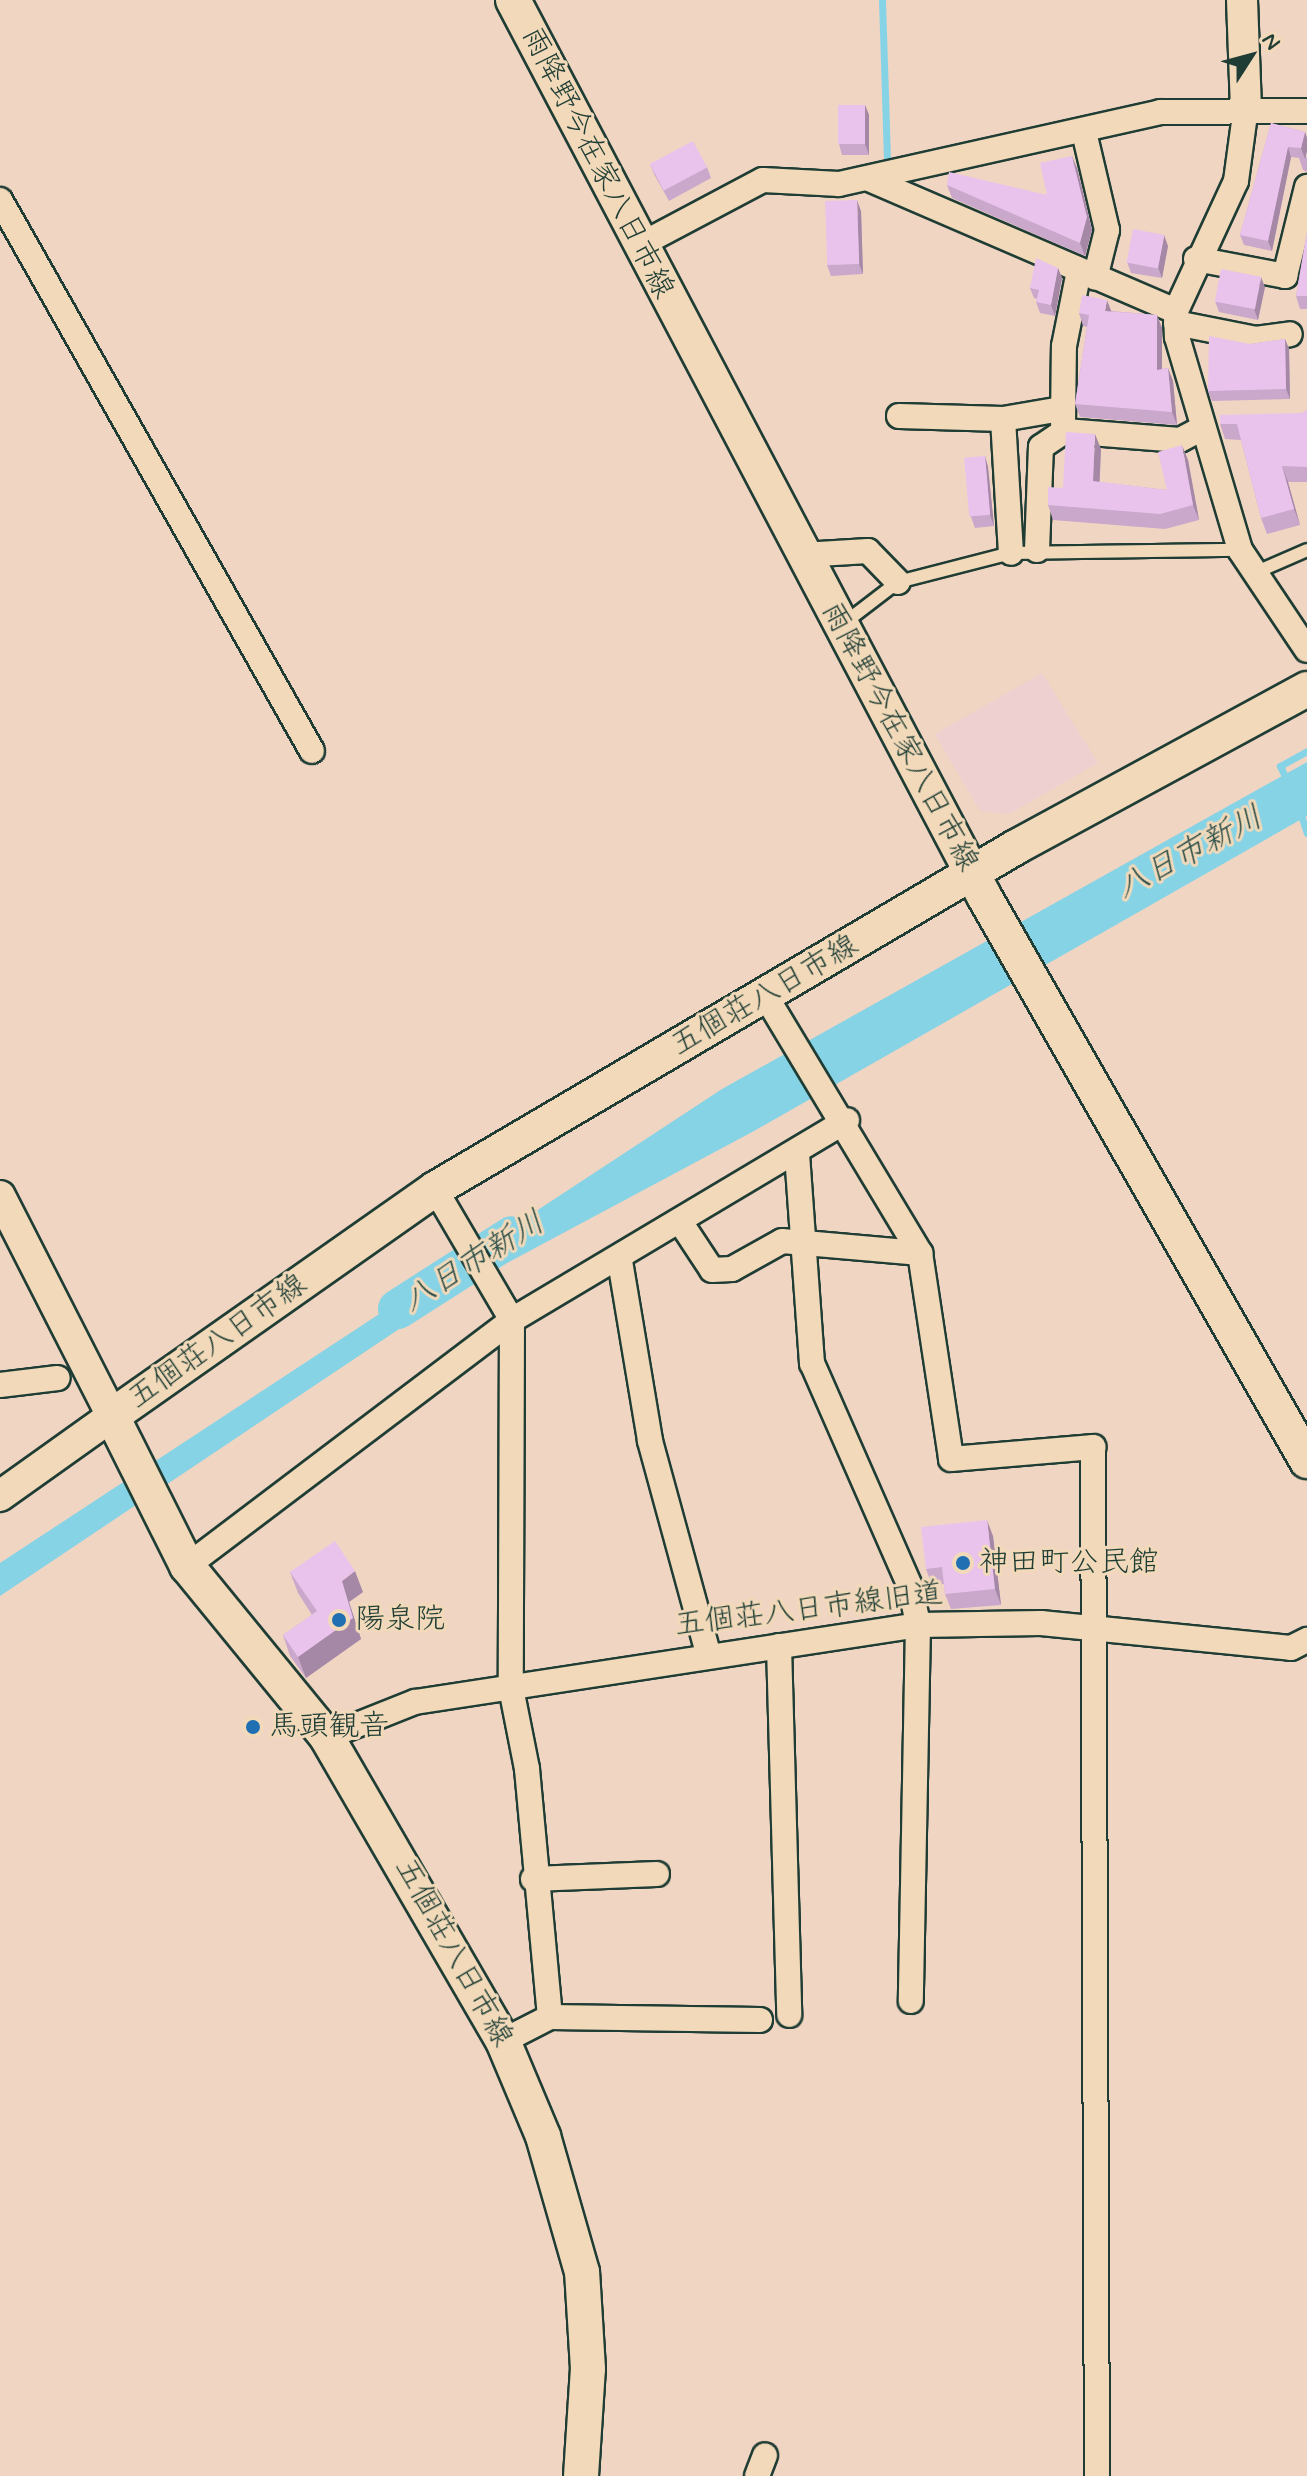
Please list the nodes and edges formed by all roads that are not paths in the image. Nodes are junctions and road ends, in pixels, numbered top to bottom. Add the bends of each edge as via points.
1 (513, 0) edge
2 (1242, 0) edge
3 (1246, 107) junction
4 (1307, 111) edge
5 (1084, 132) junction
6 (869, 179) junction
7 (1307, 187) edge
8 (0, 200) edge
9 (640, 245) junction
10 (1196, 259) junction
11 (1087, 274) junction
12 (1176, 317) junction
13 (1290, 334) dead end
14 (899, 416) dead end
15 (1229, 416) edge
16 (1003, 419) junction
17 (1063, 420) junction
18 (1199, 422) junction
19 (1037, 550) junction
20 (1240, 550) junction
21 (1307, 550) edge
22 (1011, 553) junction
23 (802, 555) junction
24 (1261, 570) junction
25 (898, 582) junction
26 (840, 626) junction
27 (1307, 650) edge
28 (1307, 689) edge
29 (312, 751) dead end
30 (978, 886) junction
31 (765, 995) junction
32 (847, 1120) junction
33 (797, 1154) junction
34 (435, 1189) junction
35 (0, 1196) edge
36 (681, 1223) junction
37 (802, 1243) junction
38 (920, 1253) junction
39 (620, 1261) junction
40 (512, 1320) junction
41 (58, 1378) dead end
42 (0, 1385) edge
43 (112, 1416) junction
44 (1307, 1461) edge
45 (0, 1496) edge
46 (187, 1566) junction
47 (918, 1625) junction
48 (1091, 1626) junction
49 (1307, 1640) edge
50 (779, 1646) junction
51 (708, 1653) junction
52 (511, 1688) junction
53 (327, 1737) junction
54 (657, 1874) dead end
55 (533, 1879) junction
56 (911, 2001) dead end
57 (789, 2015) dead end
58 (550, 2017) junction
59 (760, 2020) dead end
60 (503, 2041) junction
61 (581, 2476) edge
62 (1097, 2476) edge

1 - 9 main road, 雨降野今在家八日市線
2 - 3 street
3 - 4 street
3 - 5 street via 1160,112
3 - 10 street via 1236,181
5 - 6 street via 911,163
5 - 11 street via 1107,230
6 - 9 street via 763,180
6 - 11 street
7 - 10 street via 1285,276
8 - 29 street
9 - 23 main road, 雨降野今在家八日市線
10 - 12 street
11 - 12 street
11 - 17 street
12 - 13 street via 1256,339
12 - 18 street
14 - 16 street
15 - 18 street
16 - 17 street
16 - 22 street
17 - 18 street via 1180,440
17 - 19 street via 1041,447
18 - 20 street
19 - 20 lane via 1156,556
19 - 22 lane
20 - 24 street
21 - 24 lane
22 - 25 lane
23 - 25 street via 868,551
23 - 26 main road, 雨降野今在家八日市線
24 - 27 street
25 - 26 lane
26 - 30 main road, 雨降野今在家八日市線
28 - 30 main road, 五個荘八日市線
30 - 31 main road, 五個荘八日市線
30 - 44 main road, 雨降野今在家八日市線
31 - 32 street
31 - 34 main road, 五個荘八日市線
32 - 33 street
32 - 38 street
33 - 36 street
33 - 37 street
34 - 40 street
34 - 43 main road, 五個荘八日市線
35 - 43 street
36 - 37 street via 712,1270 732,1269 782,1241
36 - 39 street
37 - 38 street
37 - 47 street via 812,1363 910,1586
38 - 48 street via 951,1459 1093,1447 1099,1571
39 - 40 street
39 - 51 street via 650,1441
40 - 46 street
40 - 52 street
41 - 42 street
43 - 45 street
43 - 46 main road, 五個荘八日市線
46 - 53 main road, 五個荘八日市線
47 - 48 street, 五個荘八日市線旧道
47 - 50 street, 五個荘八日市線旧道
47 - 56 street
48 - 49 street, 五個荘八日市線旧道 via 1291,1648
48 - 62 street
50 - 51 street, 五個荘八日市線旧道
50 - 57 street
51 - 52 street, 五個荘八日市線旧道
52 - 53 street, 五個荘八日市線旧道 via 415,1702
52 - 55 street via 527,1769
53 - 60 main road, 五個荘八日市線
54 - 55 street
55 - 58 street
58 - 59 street
58 - 60 street
60 - 61 main road, 五個荘八日市線 via 543,2136 582,2272 588,2369

